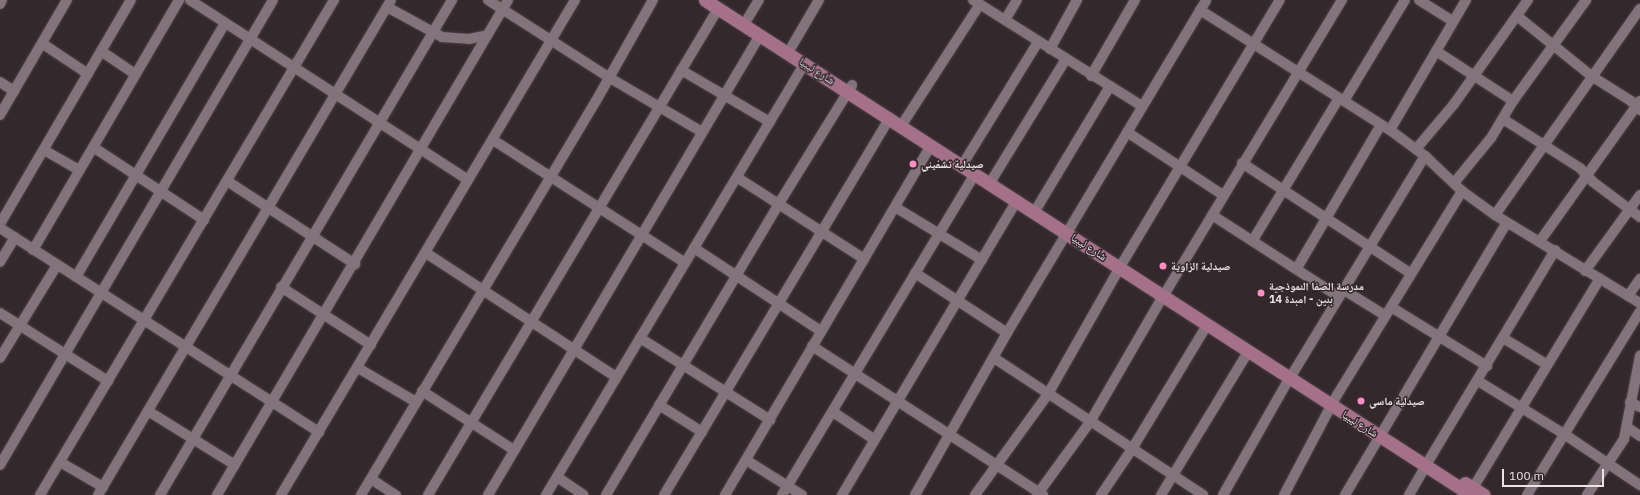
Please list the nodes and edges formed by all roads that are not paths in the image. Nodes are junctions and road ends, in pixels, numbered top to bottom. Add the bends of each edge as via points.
1 (2, 0) edge
2 (131, 0) edge
3 (179, 0) edge
4 (190, 0) edge
5 (273, 0) edge
6 (334, 0) edge
7 (452, 0) edge
8 (488, 0) edge
9 (575, 0) edge
10 (653, 0) edge
11 (706, 0) edge
12 (758, 0) edge
13 (819, 0) edge
14 (1017, 0) edge
15 (1077, 0) edge
16 (1135, 0) edge
17 (1206, 0) edge
18 (1280, 0) edge
19 (1342, 0) edge
20 (1405, 0) edge
21 (1419, 0) edge
22 (1466, 0) edge
23 (1528, 0) edge
24 (1586, 0) edge
25 (63, 1) edge
26 (976, 2) edge
27 (0, 4) edge
28 (205, 4) edge
29 (389, 4) edge
30 (506, 4) edge
31 (720, 4) edge
32 (1640, 9) edge
33 (1200, 10) junction
34 (1517, 16) junction
35 (748, 18) junction
36 (1005, 20) junction
37 (1453, 21) junction
38 (225, 23) junction
39 (432, 34) junction
40 (488, 35) junction
41 (760, 35) junction
42 (250, 40) junction
43 (551, 41) junction
44 (1038, 42) junction
45 (1254, 43) junction
46 (43, 44) junction
47 (1553, 44) junction
48 (792, 46) junction
49 (1050, 49) junction
50 (1436, 50) junction
51 (101, 51) junction
52 (1066, 59) junction
53 (804, 63) junction
54 (295, 67) junction
55 (820, 69) junction
56 (681, 70) junction
57 (1298, 71) junction
58 (88, 74) junction
59 (135, 74) junction
60 (1474, 74) junction
61 (1091, 76) junction
62 (1592, 77) junction
63 (610, 78) junction
64 (0, 82) edge
65 (1110, 86) junction
66 (850, 88) junction
67 (14, 91) junction
68 (336, 93) junction
69 (724, 96) junction
70 (1341, 99) junction
71 (1513, 101) junction
72 (659, 106) junction
73 (1142, 106) junction
74 (1639, 106) edge
75 (0, 115) edge
76 (890, 118) junction
77 (1503, 119) junction
78 (905, 120) junction
79 (380, 122) junction
80 (770, 122) junction
81 (1386, 127) junction
82 (702, 132) junction
83 (1127, 132) junction
84 (493, 140) junction
85 (931, 145) junction
86 (1545, 145) junction
87 (93, 147) junction
88 (420, 149) junction
89 (1416, 149) junction
90 (44, 150) junction
91 (1425, 156) junction
92 (966, 159) junction
93 (1242, 163) junction
94 (1180, 167) junction
95 (79, 170) junction
96 (975, 174) junction
97 (1587, 175) junction
98 (135, 176) junction
99 (550, 176) junction
100 (738, 178) junction
101 (993, 178) junction
102 (468, 180) junction
103 (227, 181) junction
104 (1454, 183) junction
105 (1283, 191) junction
106 (1462, 191) junction
107 (160, 192) junction
108 (1223, 195) junction
109 (1640, 196) edge
110 (1017, 200) junction
111 (778, 205) junction
112 (1038, 206) junction
113 (269, 208) junction
114 (895, 208) junction
115 (599, 209) junction
116 (1630, 210) junction
117 (1212, 215) junction
118 (1495, 215) junction
119 (1640, 218) edge
120 (204, 220) junction
121 (1326, 220) junction
122 (1507, 222) junction
123 (0, 224) edge
124 (0, 228) edge
125 (1069, 230) junction
126 (821, 232) junction
127 (938, 233) junction
128 (312, 236) junction
129 (642, 236) junction
130 (15, 237) junction
131 (1252, 240) junction
132 (1540, 241) junction
133 (694, 248) junction
134 (1369, 248) junction
135 (33, 250) junction
136 (1555, 250) junction
137 (426, 253) junction
138 (864, 259) junction
139 (982, 260) junction
140 (0, 262) edge
141 (685, 262) junction
142 (355, 264) junction
143 (1122, 264) junction
144 (57, 265) junction
145 (1297, 268) junction
146 (1585, 271) junction
147 (915, 273) junction
148 (1410, 273) junction
149 (736, 275) junction
150 (76, 277) junction
151 (1640, 279) edge
152 (1599, 280) junction
153 (281, 287) junction
154 (482, 289) junction
155 (1165, 293) junction
156 (100, 294) junction
157 (1341, 294) junction
158 (1628, 296) junction
159 (957, 300) junction
160 (1640, 303) edge
161 (779, 304) junction
162 (1640, 311) edge
163 (1388, 312) junction
164 (0, 313) edge
165 (324, 315) junction
166 (144, 321) junction
167 (531, 321) junction
168 (1207, 325) junction
169 (20, 327) junction
170 (821, 331) junction
171 (1007, 333) junction
172 (640, 338) junction
173 (1439, 338) junction
174 (1503, 338) junction
175 (371, 345) junction
176 (812, 346) junction
177 (1244, 346) junction
178 (185, 348) junction
179 (573, 350) junction
180 (65, 355) junction
181 (1640, 356) edge
182 (0, 358) edge
183 (994, 358) junction
184 (1546, 364) junction
185 (683, 365) junction
186 (1487, 366) junction
187 (358, 368) junction
188 (855, 374) junction
189 (228, 375) junction
190 (1291, 376) junction
191 (616, 377) junction
192 (108, 381) junction
193 (1478, 381) junction
194 (422, 391) junction
195 (726, 393) junction
196 (1048, 394) junction
197 (272, 402) junction
198 (416, 402) junction
199 (898, 402) junction
200 (1630, 402) junction
201 (1332, 403) junction
202 (659, 405) junction
203 (1522, 407) junction
204 (1640, 407) edge
205 (148, 411) junction
206 (832, 412) junction
207 (770, 420) junction
208 (1090, 422) junction
209 (471, 423) junction
210 (1627, 427) junction
211 (319, 432) junction
212 (702, 432) junction
213 (1564, 434) junction
214 (950, 435) junction
215 (1383, 435) junction
216 (1640, 436) edge
217 (193, 439) junction
218 (875, 440) junction
219 (1132, 449) junction
220 (514, 450) junction
221 (746, 460) junction
222 (60, 462) junction
223 (1428, 463) junction
224 (1606, 464) junction
225 (0, 465) edge
226 (235, 465) junction
227 (998, 465) junction
228 (1174, 476) junction
229 (557, 477) junction
230 (371, 479) junction
231 (1640, 485) edge
232 (788, 486) junction
233 (100, 491) edge
234 (490, 492) edge
235 (1470, 493) edge
236 (164, 494) edge
237 (1040, 494) edge
238 (40, 495) edge
239 (217, 495) edge
240 (281, 495) edge
241 (362, 495) edge
242 (396, 495) edge
243 (428, 495) edge
244 (500, 495) edge
245 (546, 495) edge
246 (584, 495) edge
247 (606, 495) edge
248 (664, 495) edge
249 (725, 495) edge
250 (782, 495) edge
251 (802, 495) edge
252 (842, 495) edge
253 (915, 495) edge
254 (975, 495) edge
255 (1101, 495) edge
256 (1161, 495) edge
257 (1203, 495) edge
258 (1223, 495) edge
259 (1284, 495) edge
260 (1345, 495) edge
261 (1409, 495) edge
262 (1484, 495) edge
263 (1527, 495) edge
264 (1587, 495) edge

1 - 27 street
2 - 51 street
3 - 59 street
4 - 28 street
5 - 42 street
6 - 54 street
7 - 39 street
8 - 30 street
9 - 43 street
10 - 63 street
11 - 31 main road, شارع ليبيا
12 - 35 street
13 - 48 street
14 - 36 street
15 - 49 street
16 - 61 street
17 - 33 street
18 - 45 street
19 - 57 street
20 - 70 street
21 - 37 street
22 - 37 street
23 - 34 street
24 - 47 street
25 - 46 street
26 - 36 street
26 - 78 street
28 - 38 street
29 - 39 street
29 - 68 street
30 - 40 street
30 - 43 street
31 - 35 main road, شارع ليبيا
31 - 41 main road, شارع ليبيا
31 - 56 street
32 - 62 street
33 - 45 street
33 - 73 street
34 - 47 street
34 - 60 street
35 - 48 main road, شارع ليبيا
36 - 44 street
37 - 50 street
38 - 42 street
38 - 98 street
39 - 40 street via 457,39
39 - 79 street
40 - 88 street
41 - 53 main road, شارع ليبيا
41 - 69 street
42 - 54 street
42 - 107 street
43 - 63 street
43 - 84 street
44 - 49 street
44 - 92 street
45 - 57 street
45 - 94 street
46 - 58 street
46 - 67 street
47 - 62 street
47 - 71 street
48 - 55 main road, شارع ليبيا
49 - 52 street
50 - 60 street
50 - 81 street
51 - 58 street
51 - 59 street
52 - 61 street
52 - 101 street
53 - 55 main road, شارع ليبيا
53 - 80 street
54 - 68 street
54 - 103 street
55 - 66 main road, شارع ليبيا
56 - 69 street
56 - 72 street
57 - 70 street
57 - 93 street
58 - 90 street
59 - 87 street
60 - 71 street
60 - 89 street via 1454,104
61 - 65 street
62 - 74 street
62 - 86 street
63 - 72 street
63 - 99 street
64 - 67 street
65 - 73 street
65 - 112 street
66 - 76 main road, شارع ليبيا
66 - 78 main road, شارع ليبيا
66 - 111 street
67 - 75 street
68 - 79 street
68 - 113 street
69 - 80 street
69 - 82 street
70 - 81 street
70 - 105 street
71 - 77 street
72 - 82 street
72 - 115 street
73 - 83 street
74 - 97 street
76 - 85 main road, شارع ليبيا
76 - 126 street
77 - 86 street
77 - 104 street via 1491,138
78 - 92 main road, شارع ليبيا
79 - 88 street
79 - 128 street
80 - 100 street
81 - 89 street
81 - 121 street
82 - 129 street
83 - 94 street
83 - 125 street
84 - 99 street
84 - 102 street
85 - 96 main road, شارع ليبيا
85 - 114 street
86 - 97 street
86 - 118 street
87 - 95 street
87 - 98 street
88 - 102 street
88 - 142 street
89 - 91 street
90 - 95 street
90 - 123 street
91 - 104 street
91 - 134 street
92 - 101 main road, شارع ليبيا
93 - 105 street
93 - 108 street
94 - 108 street
94 - 143 street
95 - 135 street
96 - 110 main road, شارع ليبيا
96 - 127 street
97 - 116 street
97 - 132 street
98 - 107 street
98 - 150 street
99 - 115 street
99 - 154 street
100 - 111 street
100 - 133 street
101 - 112 main road, شارع ليبيا
102 - 137 street
103 - 113 street
103 - 120 street
104 - 106 street
105 - 121 street
105 - 131 street
106 - 118 street
106 - 148 street
107 - 120 street
107 - 156 street
108 - 117 street
109 - 116 street
110 - 125 main road, شارع ليبيا
110 - 139 street
111 - 126 street
111 - 149 street
112 - 125 main road, شارع ليبيا
113 - 128 street
113 - 178 street
114 - 127 street
114 - 138 street
115 - 129 street
115 - 167 street
116 - 119 street
116 - 146 street
117 - 131 street
117 - 155 street
118 - 122 street
120 - 166 street
121 - 134 street
121 - 145 street
122 - 132 street
122 - 173 street
124 - 130 street
125 - 143 main road, شارع ليبيا
125 - 171 street
126 - 138 street
126 - 161 street
127 - 139 street
127 - 147 street
128 - 142 street
128 - 153 street
129 - 141 street
129 - 179 street
130 - 135 street
130 - 140 street
131 - 145 street
132 - 136 street
133 - 141 street
133 - 149 street
134 - 148 street
134 - 157 street
135 - 144 street
136 - 146 street
136 - 174 street
137 - 154 street
137 - 175 street
138 - 170 street
139 - 159 street
141 - 172 street
142 - 165 street
143 - 155 main road, شارع ليبيا
143 - 196 street
144 - 150 street
144 - 169 street
145 - 157 street
146 - 152 street
147 - 159 street
147 - 188 street
148 - 163 street
149 - 161 street
149 - 185 street
150 - 156 street
151 - 158 street
152 - 158 street
152 - 184 street
153 - 165 street
153 - 189 street
154 - 167 street
154 - 194 street
155 - 168 main road, شارع ليبيا
155 - 177 main road, شارع ليبيا
155 - 208 street
156 - 166 street
156 - 180 street
157 - 163 street
157 - 190 street
158 - 160 street
159 - 171 street
159 - 199 street
161 - 170 street
161 - 195 street
162 - 213 street
163 - 173 street
163 - 201 street
164 - 169 street
165 - 175 street
165 - 197 street
166 - 178 street
166 - 192 street
167 - 179 street
167 - 209 street
168 - 177 main road, شارع ليبيا
168 - 219 street
169 - 180 street
169 - 182 street
170 - 176 street
171 - 183 street
172 - 185 street
172 - 191 street
173 - 186 street
173 - 215 street
174 - 184 street
174 - 186 street
175 - 187 street
176 - 188 street
176 - 207 street
177 - 190 main road, شارع ليبيا
177 - 228 street
178 - 189 street
178 - 205 street
179 - 191 street
179 - 220 street
180 - 192 street
180 - 225 street
181 - 200 street
183 - 196 street
183 - 214 street
184 - 203 street
185 - 195 street
185 - 202 street
186 - 193 street
187 - 198 street
187 - 211 street
188 - 199 street
188 - 206 street
189 - 197 street
189 - 217 street
190 - 201 main road, شارع ليبيا
190 - 258 street
191 - 229 street
192 - 222 street
193 - 203 street
193 - 223 street
194 - 198 street
194 - 209 street
195 - 207 street
195 - 212 street
196 - 208 street
196 - 227 street
197 - 211 street
197 - 226 street
198 - 230 street
199 - 214 street
199 - 218 street
200 - 204 street
200 - 210 street
201 - 215 main road, شارع ليبيا
201 - 259 street
202 - 212 street
202 - 247 street
203 - 213 street
203 - 235 street
205 - 217 street
205 - 233 street
206 - 218 street
206 - 232 street
207 - 221 street
208 - 219 street
208 - 237 street
209 - 220 street
209 - 243 street
210 - 216 street
210 - 224 street via 1623,442
211 - 240 street
212 - 248 street
213 - 224 street
213 - 263 street
214 - 227 street
214 - 253 street
215 - 223 main road, شارع ليبيا
215 - 260 street
217 - 226 street
217 - 236 street
218 - 252 street
219 - 228 street
219 - 255 street
220 - 234 street
221 - 232 street
221 - 249 street
222 - 233 street
222 - 238 street
223 - 235 main road, شارع ليبيا
223 - 261 street
224 - 231 street
224 - 264 street
226 - 239 street
227 - 237 street
227 - 254 street
228 - 256 street
228 - 257 street
229 - 245 street
229 - 246 street
230 - 241 street
230 - 242 street
232 - 250 street
232 - 251 street
234 - 244 street
235 - 262 main road, شارع ليبيا

